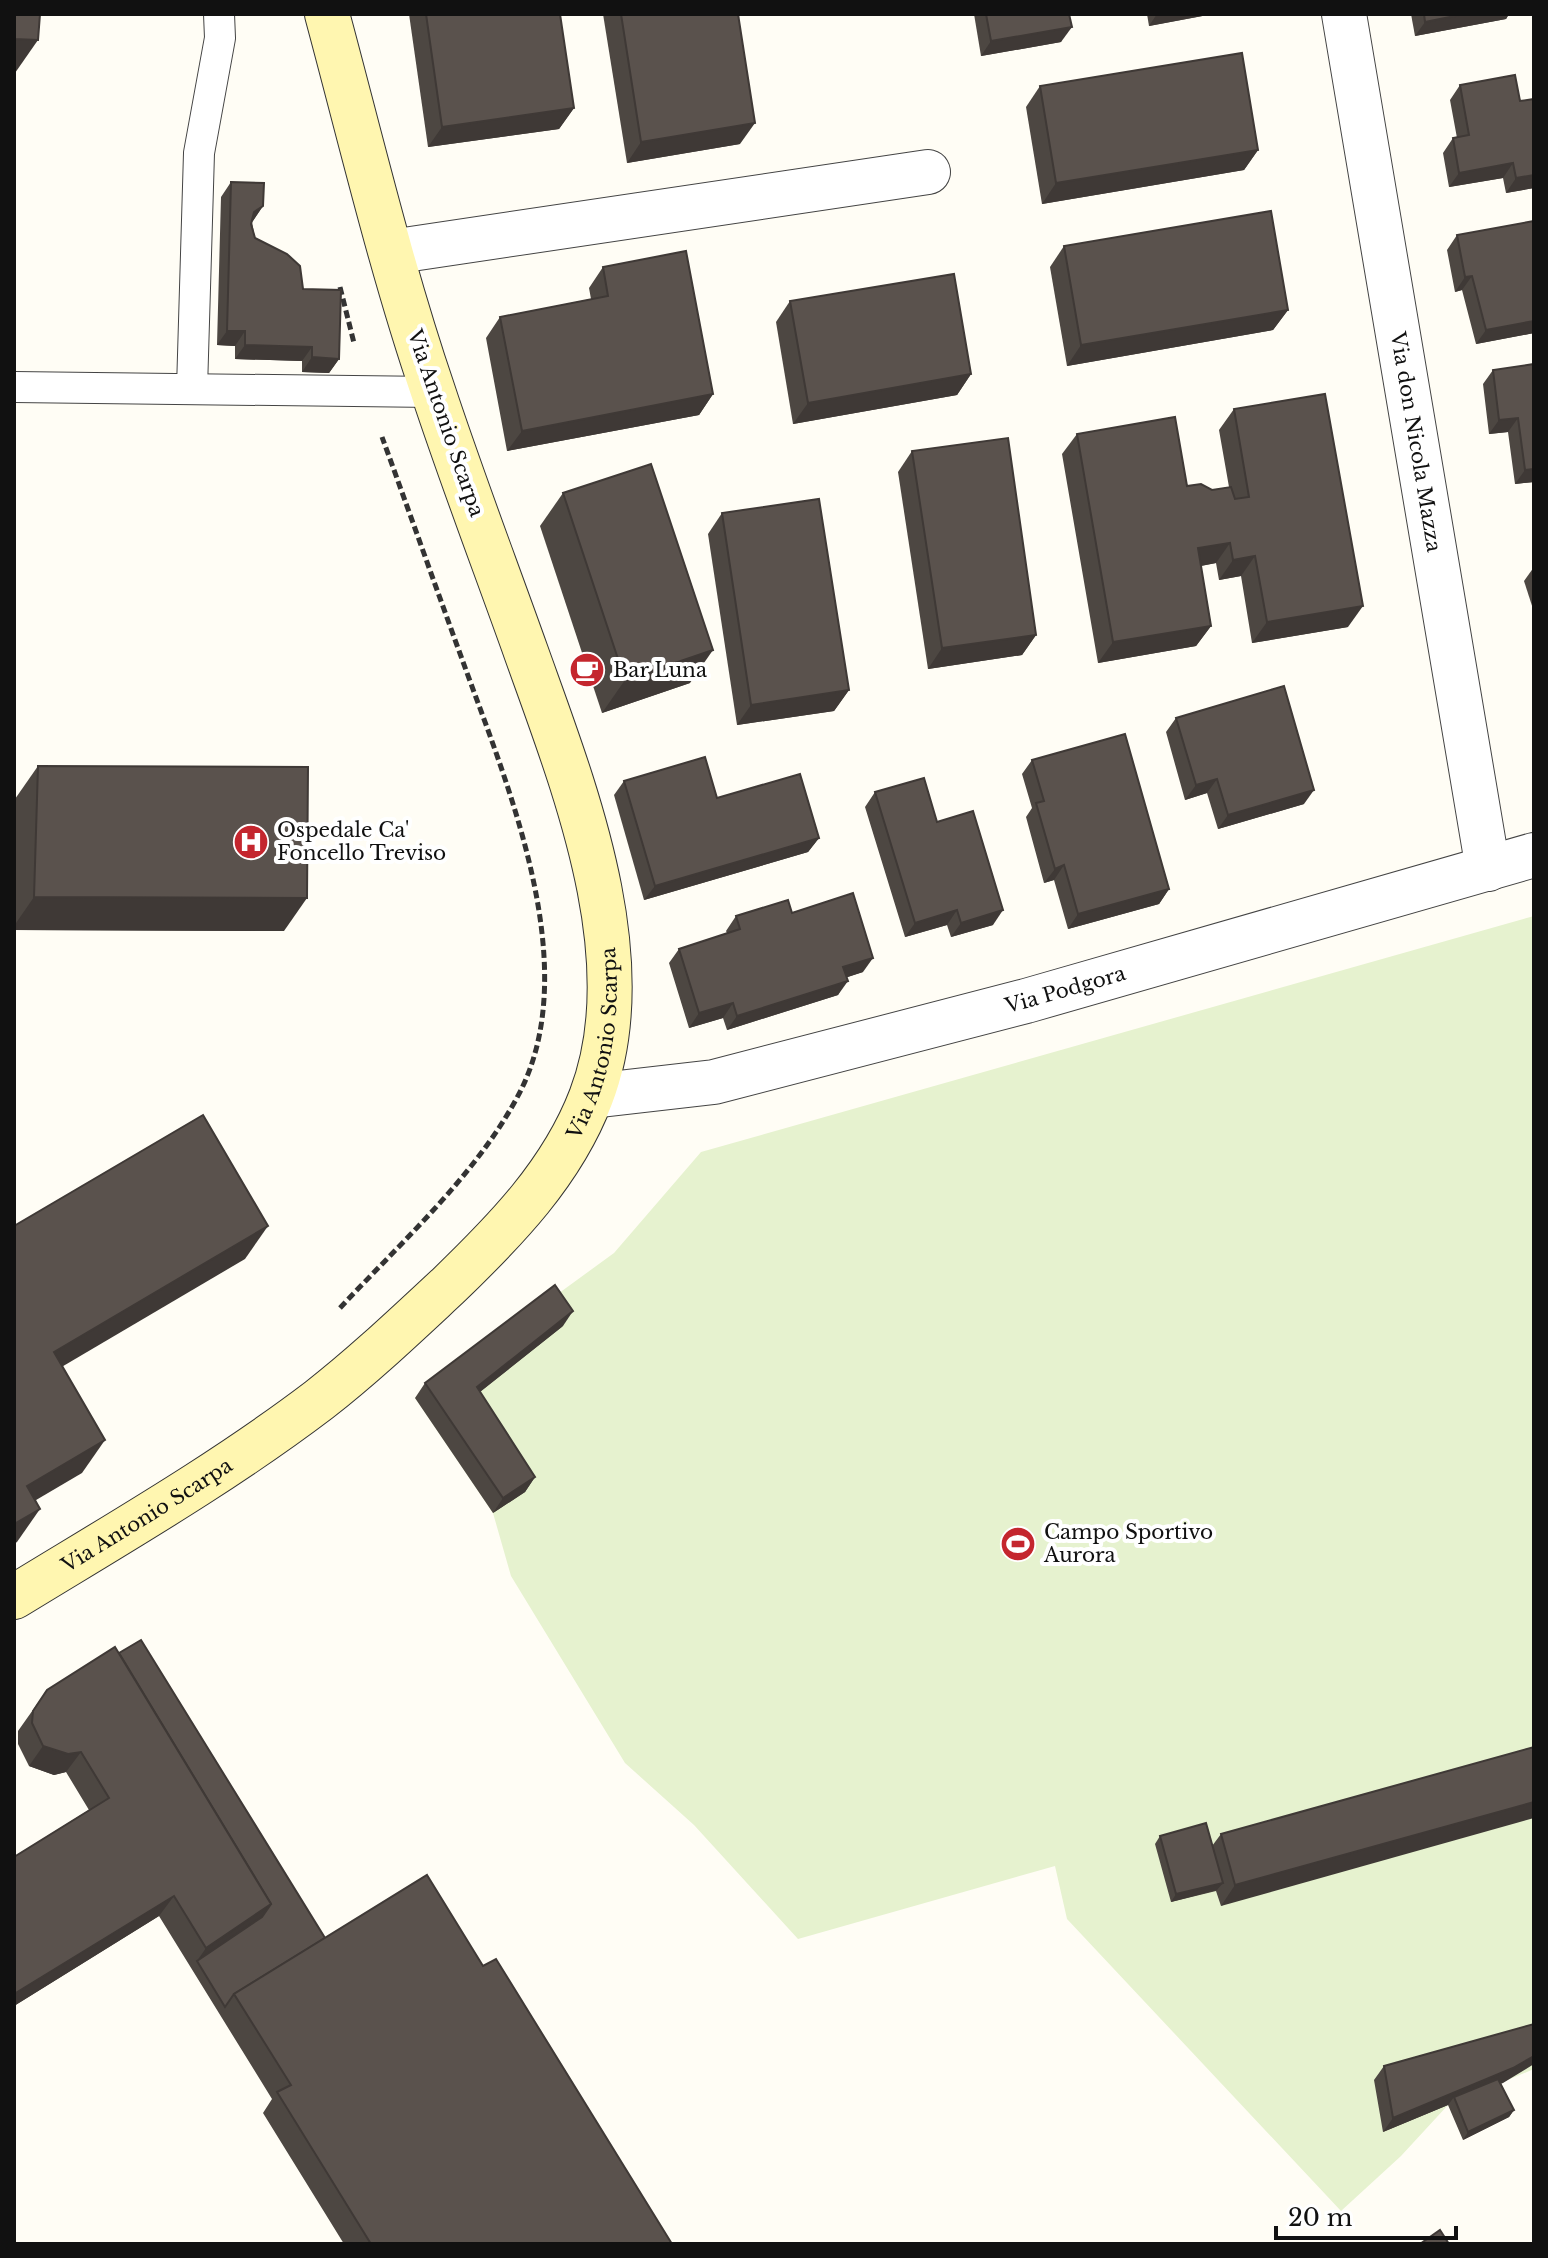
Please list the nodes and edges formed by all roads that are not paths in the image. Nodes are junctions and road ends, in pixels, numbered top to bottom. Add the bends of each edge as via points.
1 (219, 14) edge
2 (327, 14) edge
3 (1344, 14) edge
4 (928, 172) dead end
5 (391, 252) junction
6 (14, 387) edge
7 (192, 389) junction
8 (433, 392) junction
9 (1534, 855) edge
10 (1488, 869) junction
11 (592, 1096) junction
12 (14, 1597) edge

1 - 7 lane via 220,38 199,153
2 - 5 street, Via Antonio Scarpa
3 - 10 street, Via don Nicola Mazza
4 - 5 street
5 - 8 street, Via Antonio Scarpa
6 - 7 lane
7 - 8 lane
8 - 11 street, Via Antonio Scarpa via 565,762 599,890 609,978 607,1020
9 - 10 street, Via Podgora
10 - 11 street, Via Podgora via 1026,1001 714,1082
11 - 12 street, Via Antonio Scarpa via 571,1139 528,1203 462,1273 366,1360 199,1483

